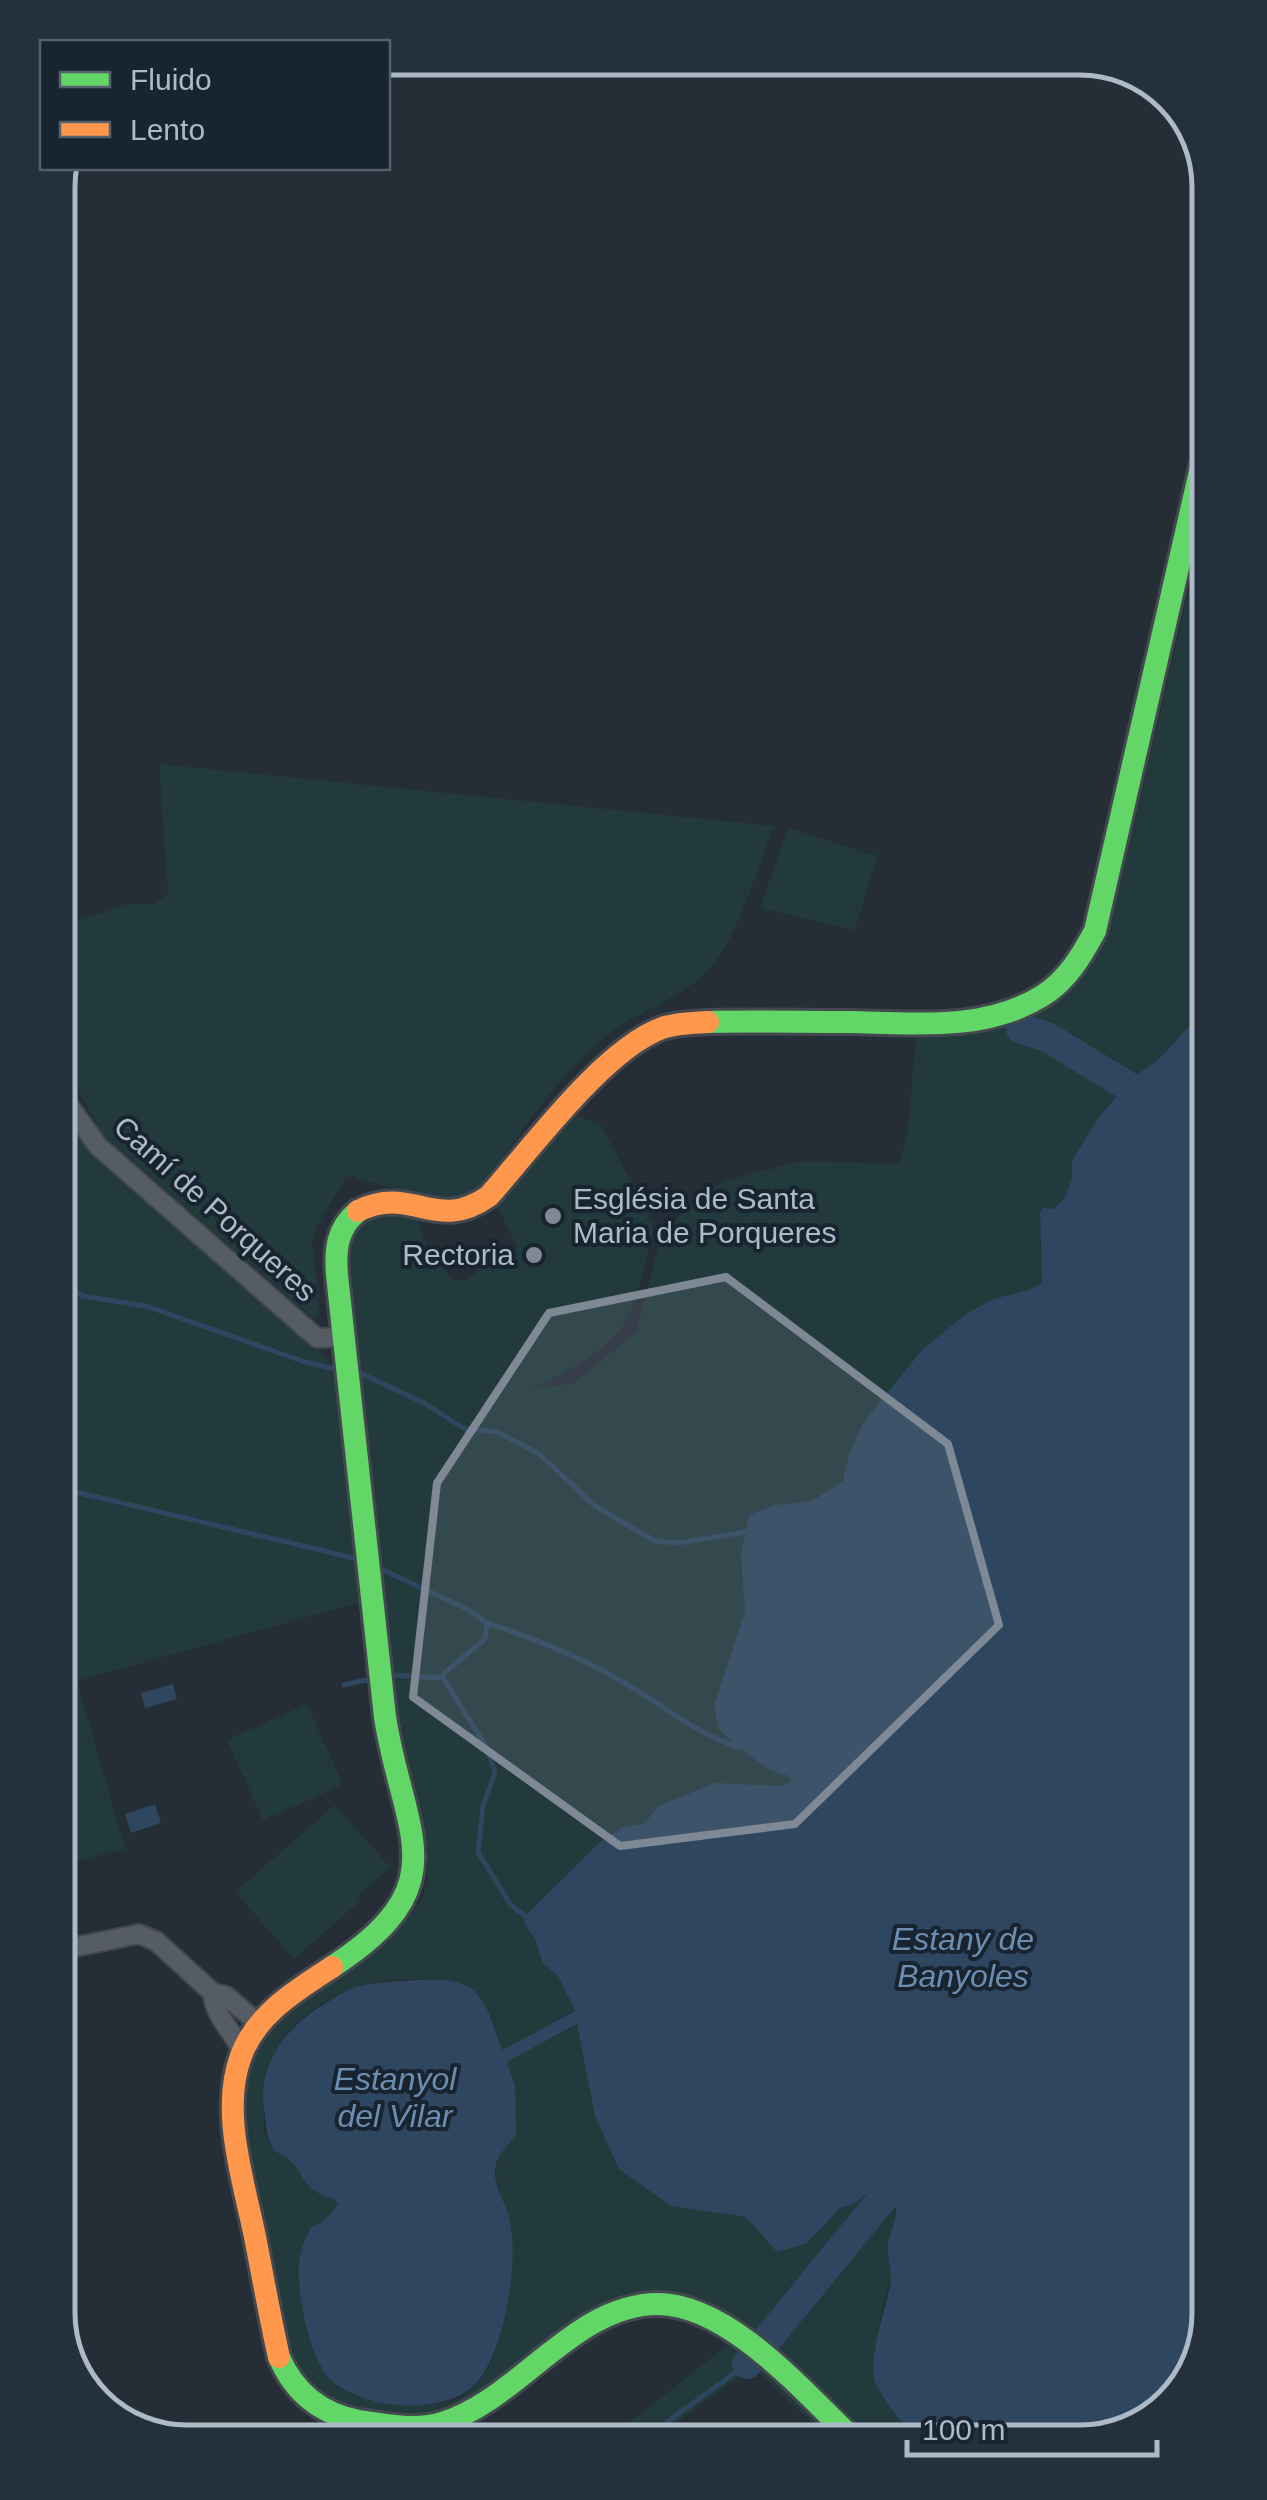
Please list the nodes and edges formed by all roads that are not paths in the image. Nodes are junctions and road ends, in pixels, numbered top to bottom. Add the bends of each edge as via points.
1 (1192, 506) edge
2 (75, 1114) edge
3 (345, 1337) junction
4 (75, 1946) edge
5 (213, 1992) junction
6 (259, 2024) junction
7 (242, 2051) junction
8 (401, 2425) edge
9 (418, 2425) edge
10 (838, 2425) edge

1 - 3 street via 1094,931 1061,981 1012,1010 956,1021 688,1023 657,1030 608,1066 473,1207 455,1212 385,1199 354,1213 340,1231 337,1252
2 - 3 street, Camí de Porqueres via 98,1146 317,1338
3 - 6 street via 389,1736 415,1838 414,1868 395,1915
4 - 5 street via 139,1934
5 - 6 street
5 - 7 street via 218,2016
6 - 7 street
7 - 8 street via 236,2082 240,2160 277,2350 291,2384 327,2412
9 - 10 street via 453,2420 486,2404 591,2326 634,2307 662,2304 700,2312 736,2335

